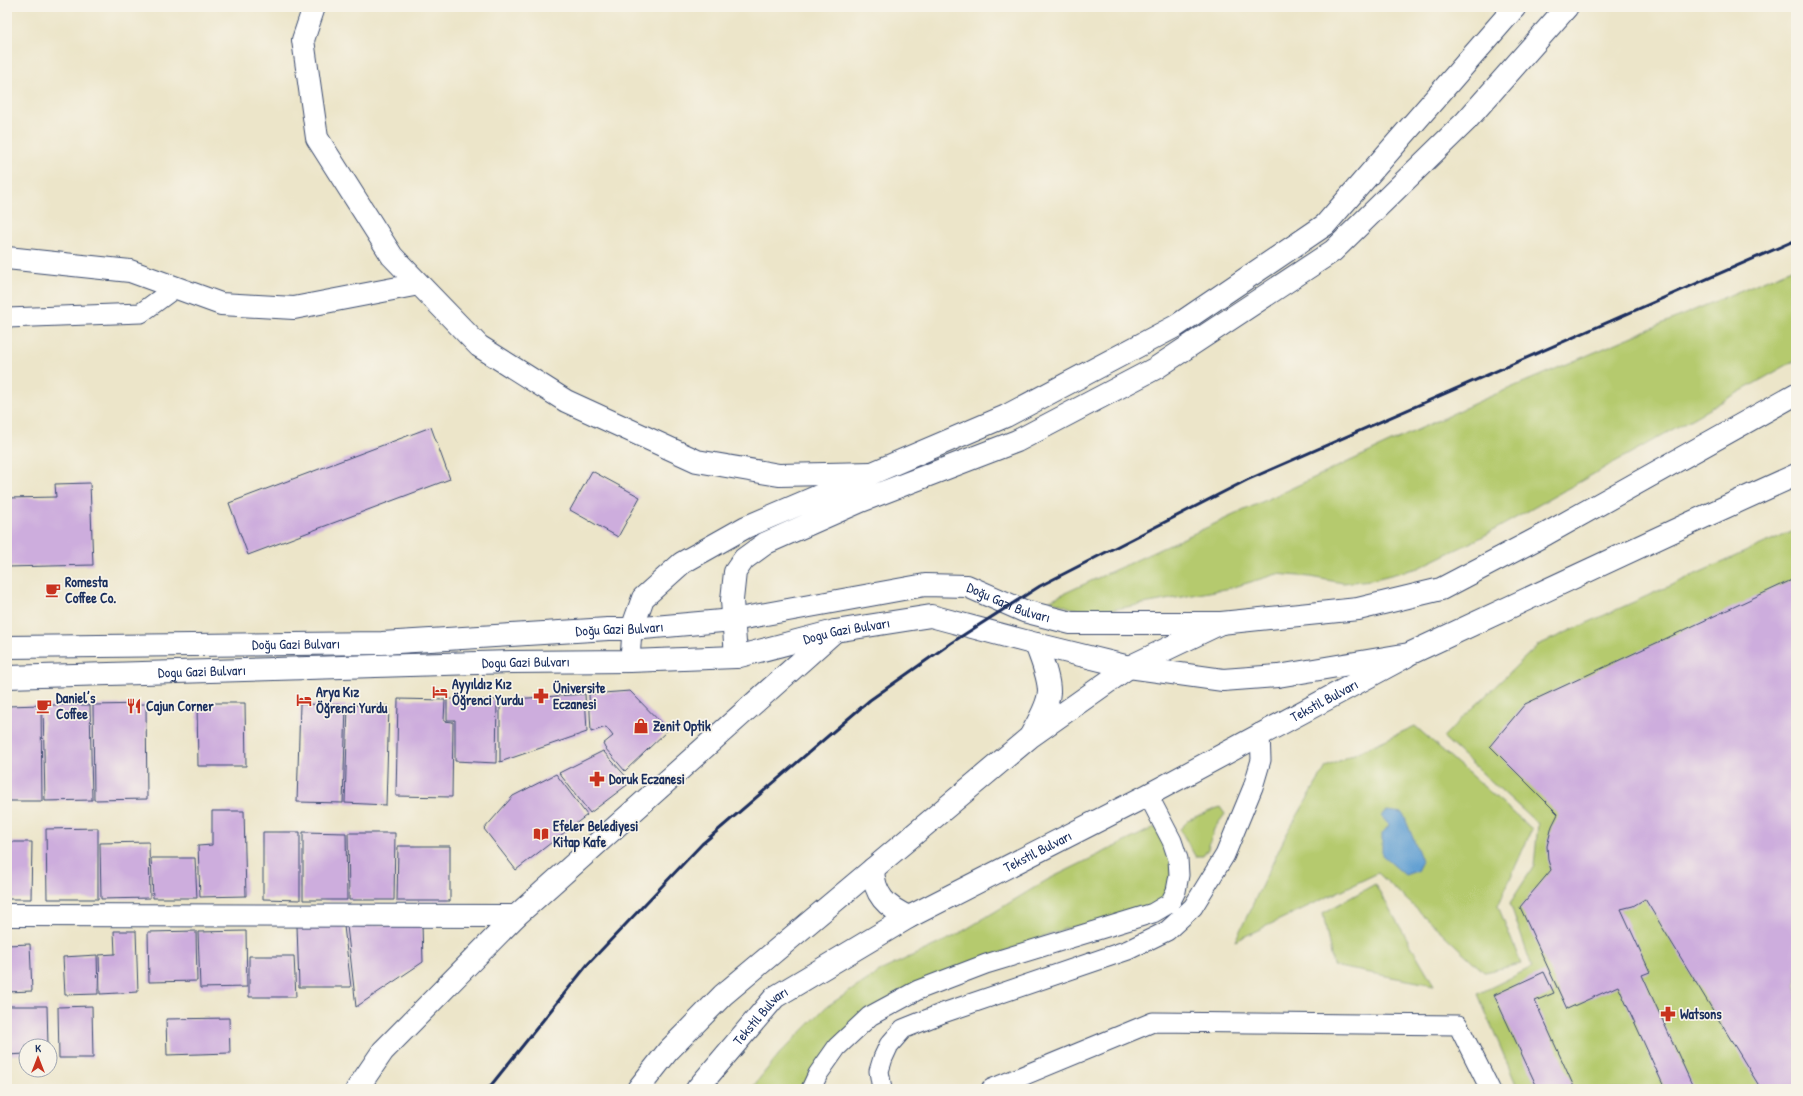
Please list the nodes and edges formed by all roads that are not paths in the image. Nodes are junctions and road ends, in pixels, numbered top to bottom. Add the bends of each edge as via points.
1 (314, 7) edge
2 (1515, 7) edge
3 (1567, 7) edge
4 (7, 258) edge
5 (419, 284) junction
6 (175, 288) junction
7 (7, 318) edge
8 (1796, 394) edge
9 (873, 473) junction
10 (1796, 475) edge
11 (733, 620) junction
12 (1221, 623) junction
13 (632, 629) junction
14 (835, 631) junction
15 (1036, 644) junction
16 (7, 647) edge
17 (1409, 654) junction
18 (736, 656) junction
19 (630, 661) junction
20 (1129, 667) junction
21 (7, 677) edge
22 (1260, 733) junction
23 (1030, 737) junction
24 (1148, 794) junction
25 (873, 869) junction
26 (7, 915) edge
27 (516, 916) junction
28 (909, 917) junction
29 (357, 1089) edge
30 (638, 1089) edge
31 (697, 1089) edge
32 (811, 1089) edge
33 (882, 1089) edge
34 (991, 1089) edge
35 (1490, 1089) edge

1 - 5 main road via 303,40 317,138 392,256
2 - 9 main road via 1325,225 1176,326 1006,416
3 - 11 main road via 1466,121 1333,251 1156,368 1017,441 861,501 766,543 744,559 735,572
4 - 6 main road via 130,271
5 - 6 main road via 294,308 221,304
5 - 9 main road via 479,346 566,401 698,461 779,475
6 - 7 lane via 141,313
8 - 12 main road via 1442,589 1358,609
9 - 13 main road via 746,527 682,563 643,598
10 - 17 main road
11 - 12 main road, Doğu Gazi Bulvarı via 925,585 967,586 1024,611 1071,624
11 - 13 main road, Doğu Gazi Bulvarı
11 - 18 main road
12 - 20 main road
13 - 16 main road, Doğu Gazi Bulvarı via 382,642
13 - 19 lane
14 - 15 main road, Dogu Gazi Bulvarı via 931,616
14 - 18 main road, Dogu Gazi Bulvarı
14 - 27 main road
15 - 20 main road, Dogu Gazi Bulvarı
15 - 23 main road via 1049,693
17 - 20 main road, Dogu Gazi Bulvarı via 1278,676 1223,680
17 - 22 main road, Tekstil Bulvarı
18 - 19 main road, Dogu Gazi Bulvarı
19 - 21 main road, Dogu Gazi Bulvarı via 511,662
20 - 23 main road
22 - 24 main road, Tekstil Bulvarı
22 - 33 lane via 1261,760 1253,787 1225,854 1193,907 1167,931 1128,950 903,1029 889,1045 883,1058 879,1071
23 - 25 main road
24 - 28 main road, Tekstil Bulvarı
24 - 32 lane via 1172,841 1178,859 1179,875 1176,891 1170,903 1153,913 986,964 918,990 870,1016 837,1048 818,1074
25 - 28 main road via 874,880 881,896 892,910
25 - 30 main road via 723,995 668,1051
26 - 27 main road
27 - 29 main road via 383,1051
28 - 31 main road, Tekstil Bulvarı via 775,997
34 - 35 lane via 1153,1022 1458,1025

